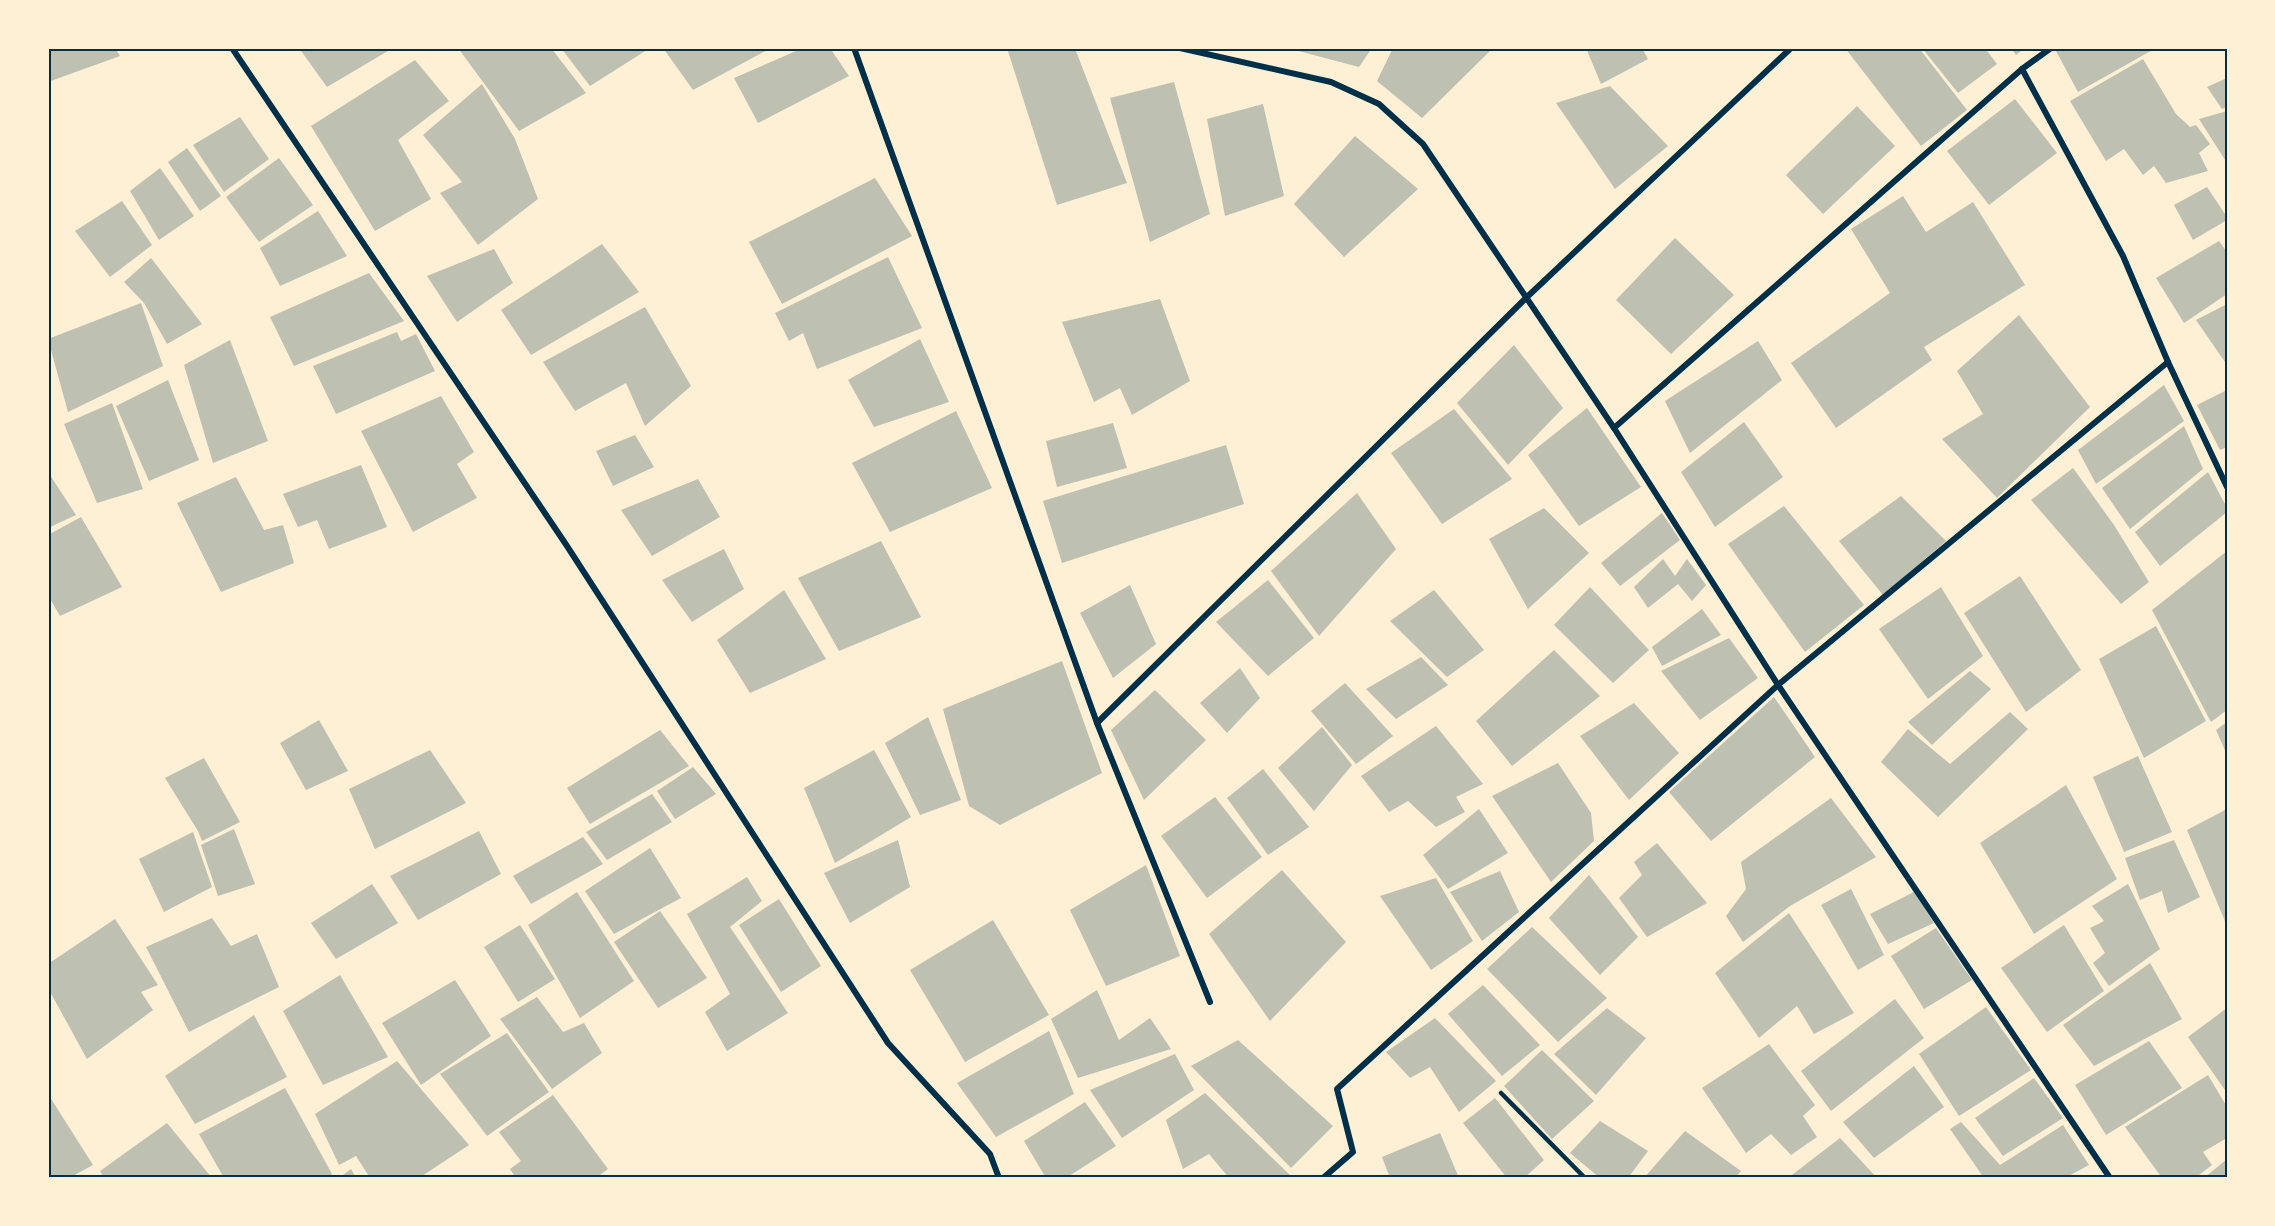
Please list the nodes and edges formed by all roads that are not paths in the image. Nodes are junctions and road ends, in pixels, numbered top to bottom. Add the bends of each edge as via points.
1 (232, 48) edge
2 (854, 48) edge
3 (1180, 48) edge
4 (1791, 48) edge
5 (2051, 48) edge
6 (2022, 69) junction
7 (1527, 297) junction
8 (2168, 362) junction
9 (1614, 428) junction
10 (2227, 487) edge
11 (1778, 685) junction
12 (1097, 723) junction
13 (1210, 1002) dead end
14 (1501, 1093) dead end
15 (999, 1178) edge
16 (1323, 1178) edge
17 (1585, 1178) edge
18 (2110, 1178) edge

1 - 15 street via 567,546 888,1043 990,1154
2 - 12 street
3 - 7 street via 1331,82 1379,104 1423,144
4 - 7 street
5 - 6 street
6 - 8 street via 2123,256
6 - 9 street
7 - 9 street
7 - 12 street
8 - 10 street
8 - 11 street
9 - 11 street
11 - 16 street via 1337,1089 1353,1152
11 - 18 street
12 - 13 street
14 - 17 lane

